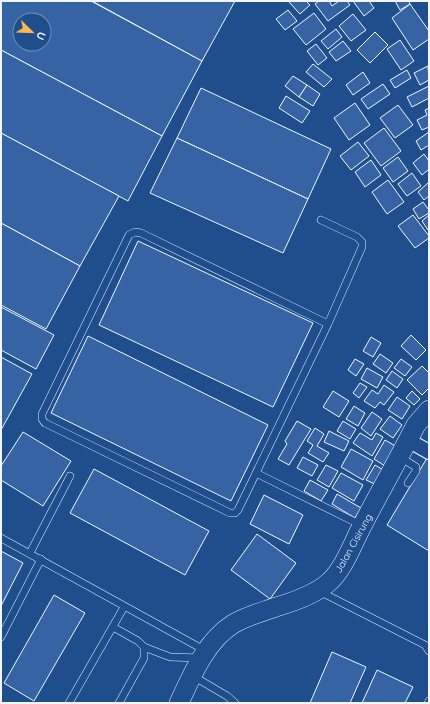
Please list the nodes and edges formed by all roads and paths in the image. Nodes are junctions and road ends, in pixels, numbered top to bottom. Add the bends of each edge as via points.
1 (321, 220) dead end
2 (328, 324) junction
3 (429, 410) edge
4 (404, 448) junction
5 (429, 452) edge
6 (256, 473) junction
7 (70, 476) dead end
8 (408, 483) dead end
9 (362, 526) junction
10 (1, 538) edge
11 (30, 553) junction
12 (41, 559) junction
13 (318, 590) junction
14 (124, 607) junction
15 (113, 627) junction
16 (1, 637) edge
17 (144, 647) junction
18 (429, 651) edge
19 (204, 655) junction
20 (192, 675) junction
21 (69, 703) edge
22 (120, 703) edge
23 (179, 703) edge
24 (235, 703) edge

1 - 2 lane via 357,237 362,242
2 - 6 lane
2 - 6 lane via 135,232 129,235 42,414 45,423 230,513 238,510
3 - 4 main road, Jalan Cisirung via 416,425
4 - 5 street
4 - 8 lane via 416,467
4 - 9 main road, Jalan Cisirung
6 - 9 lane
7 - 11 lane
9 - 13 main road, Jalan Cisirung via 335,575
10 - 11 lane
11 - 12 lane
12 - 14 lane
12 - 16 lane
13 - 18 lane via 425,645
13 - 19 main road, Jalan Cisirung via 234,623 224,630
14 - 15 lane
14 - 19 lane
15 - 17 lane
15 - 21 lane
17 - 19 lane via 170,657
17 - 22 lane via 144,658
19 - 20 main road, Jalan Cisirung
20 - 23 main road, Jalan Cisirung
20 - 24 lane

